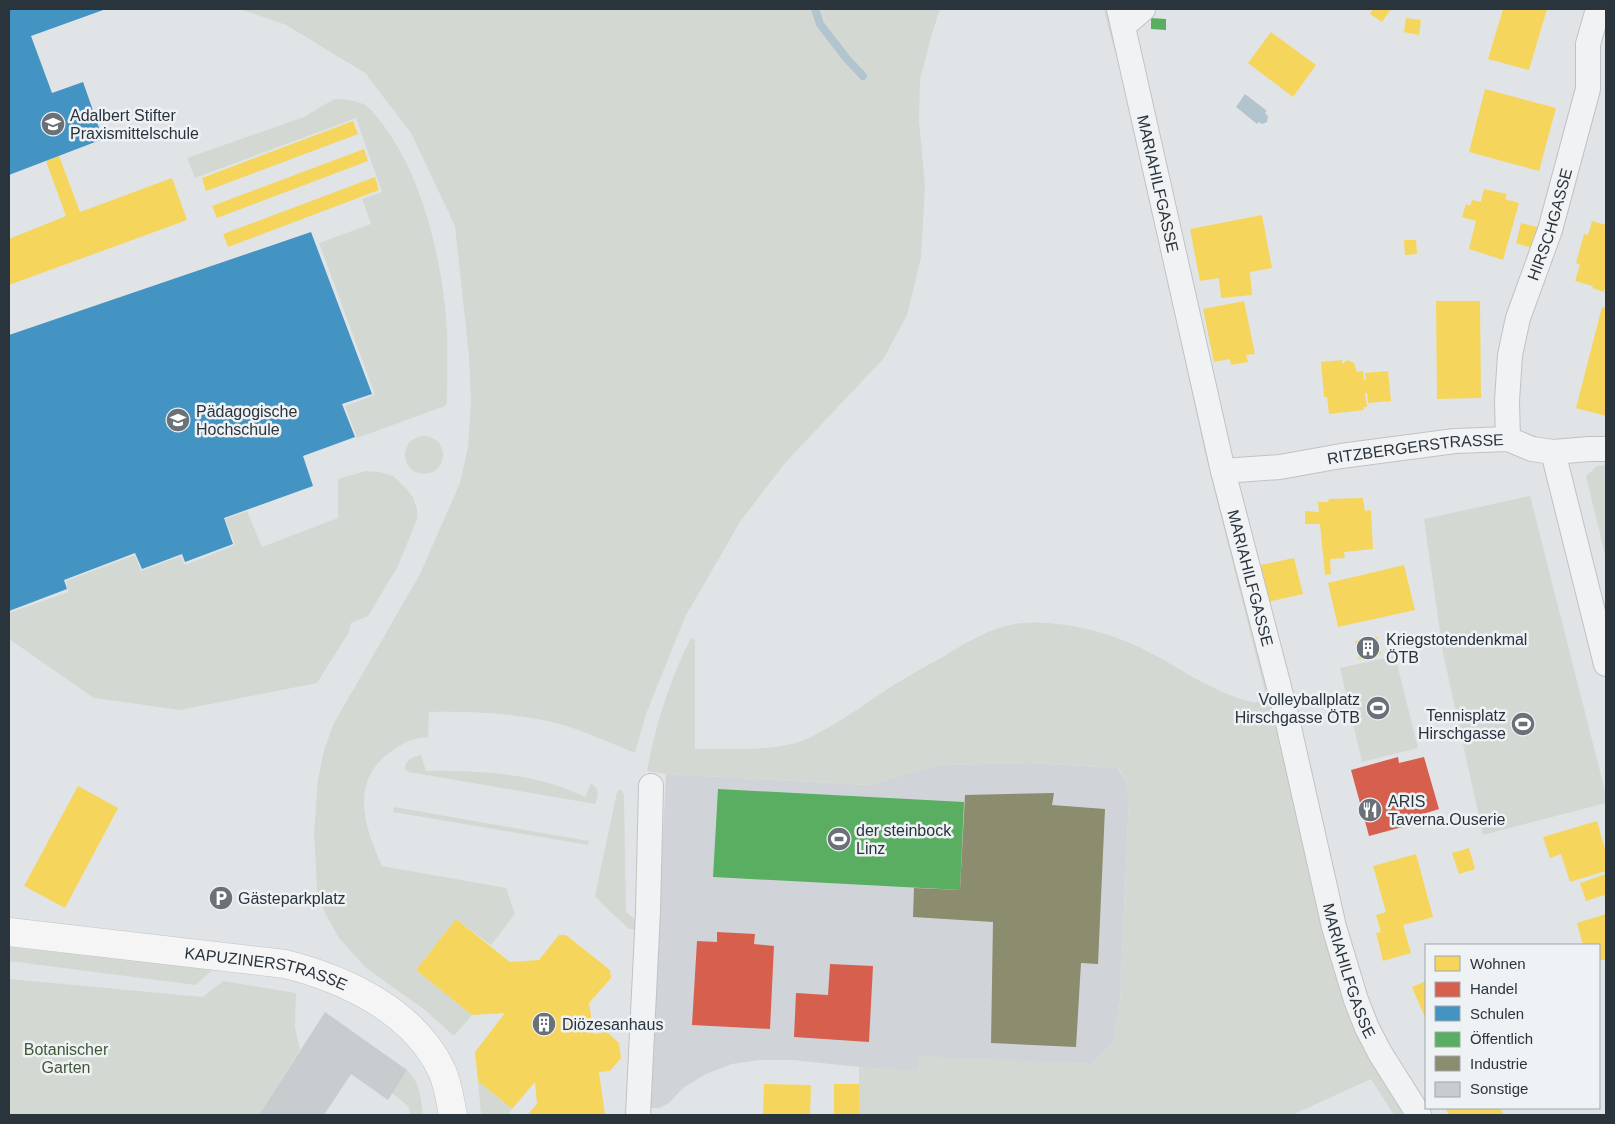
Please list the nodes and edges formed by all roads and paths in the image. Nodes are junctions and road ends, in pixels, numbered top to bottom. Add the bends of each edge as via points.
1 (1143, 9) edge
2 (1598, 9) edge
3 (1122, 17) edge
4 (1508, 439) junction
5 (1606, 449) edge
6 (1553, 452) junction
7 (1223, 471) junction
8 (1606, 664) edge
9 (651, 786) dead end
10 (9, 932) edge
11 (453, 1115) edge
12 (638, 1115) edge
13 (1419, 1115) edge

1 - 3 street
2 - 4 street, HIRSCHGASSE via 1588,44 1588,89 1550,230 1518,318 1510,356
3 - 7 street, MARIAHILFGASSE
4 - 6 street, RITZBERGERSTRASSE via 1532,449
4 - 7 street, RITZBERGERSTRASSE via 1455,440 1280,467
5 - 6 street, RITZBERGERSTRASSE
6 - 8 street
7 - 13 street, MARIAHILFGASSE via 1285,710 1334,927 1356,1000 1380,1053
9 - 12 street
10 - 11 street, KAPUZINERSTRASSE via 285,964 339,981 399,1018 420,1037 443,1072

